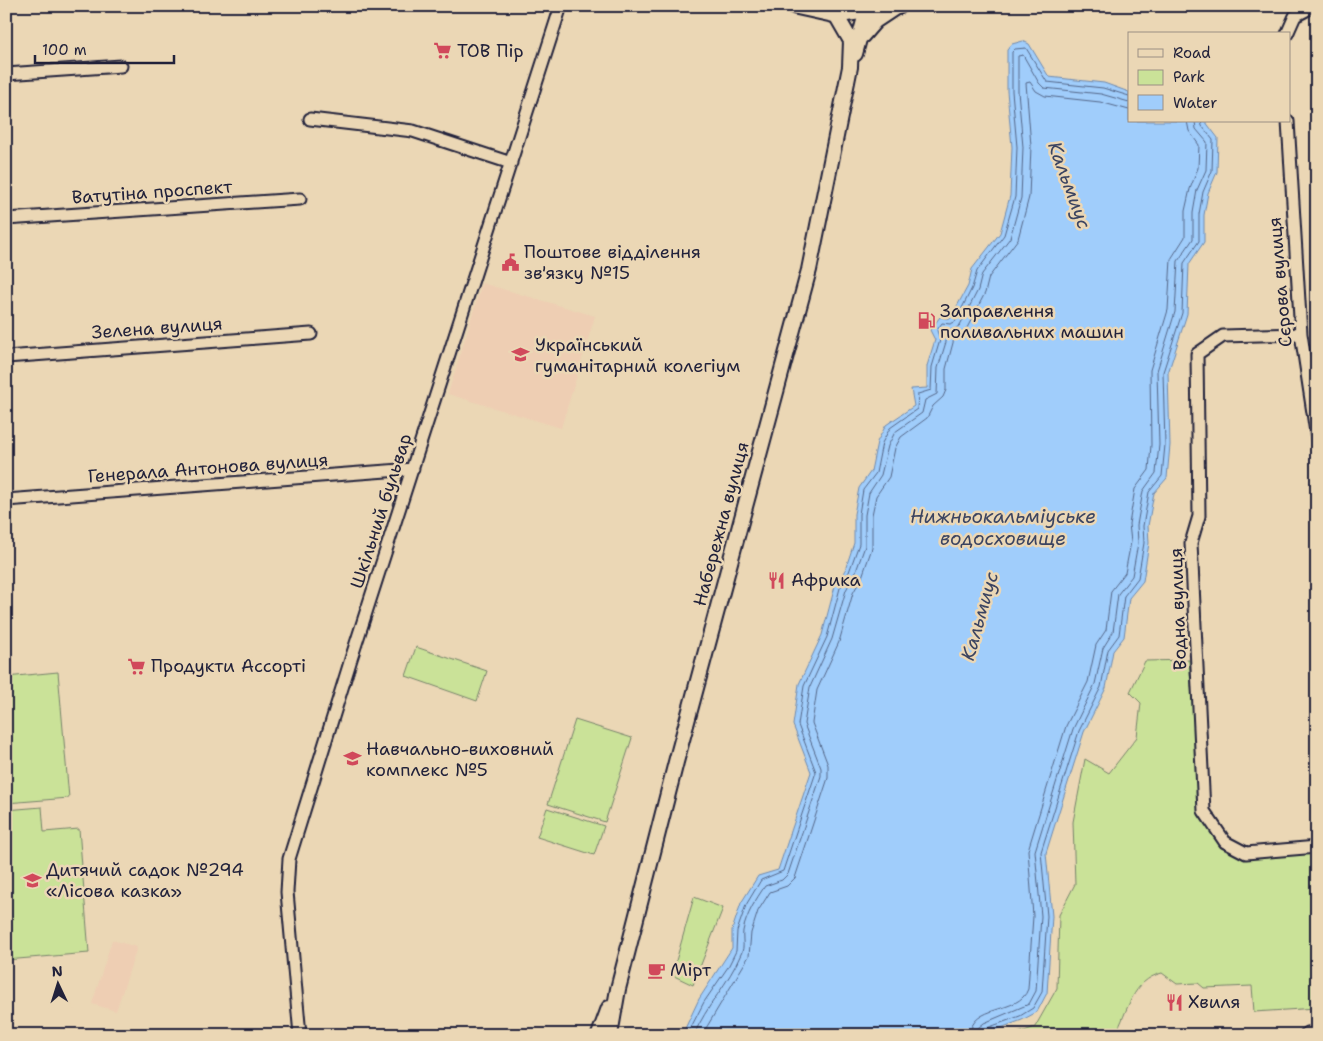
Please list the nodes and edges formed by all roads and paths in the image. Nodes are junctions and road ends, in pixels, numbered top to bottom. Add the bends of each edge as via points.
1 (561, 6) edge
2 (1314, 6) edge
3 (806, 7) edge
4 (898, 7) edge
5 (868, 9) edge
6 (836, 15) junction
7 (1289, 32) edge
8 (859, 39) junction
9 (121, 66) dead end
10 (850, 67) junction
11 (6, 74) edge
12 (310, 119) dead end
13 (1288, 122) edge
14 (511, 163) junction
15 (300, 199) dead end
16 (6, 219) edge
17 (311, 334) dead end
18 (1301, 334) junction
19 (6, 357) edge
20 (1317, 440) edge
21 (413, 469) junction
22 (6, 500) edge
23 (1317, 847) edge
24 (618, 989) junction
25 (1317, 1034) edge
26 (300, 1035) edge
27 (599, 1035) edge
28 (610, 1035) edge
29 (1308, 1035) edge

1 - 14 street, Шкільний бульвар
2 - 7 street via 1296,16
3 - 6 main road
4 - 5 main road
4 - 8 street via 875,22
5 - 6 main road
5 - 8 street
6 - 10 street via 851,41
8 - 10 street
9 - 11 street
10 - 24 street, Набережна вулиця via 809,270
12 - 14 street via 413,130
13 - 18 street, Сєрова вулиця
14 - 21 street, Шкільний бульвар
15 - 16 street, Ватутіна проспект
17 - 19 street, Зелена вулиця
18 - 20 street, Сєрова вулиця
18 - 23 street, Водна вулиця via 1223,336 1197,354 1199,516 1191,544 1204,811 1225,842 1246,853
21 - 22 street, Генерала Антонова вулиця
21 - 26 street, Шкільний бульвар via 289,858 287,892
24 - 27 street, Набережна вулиця
24 - 28 street, Набережна вулиця
25 - 29 main road

